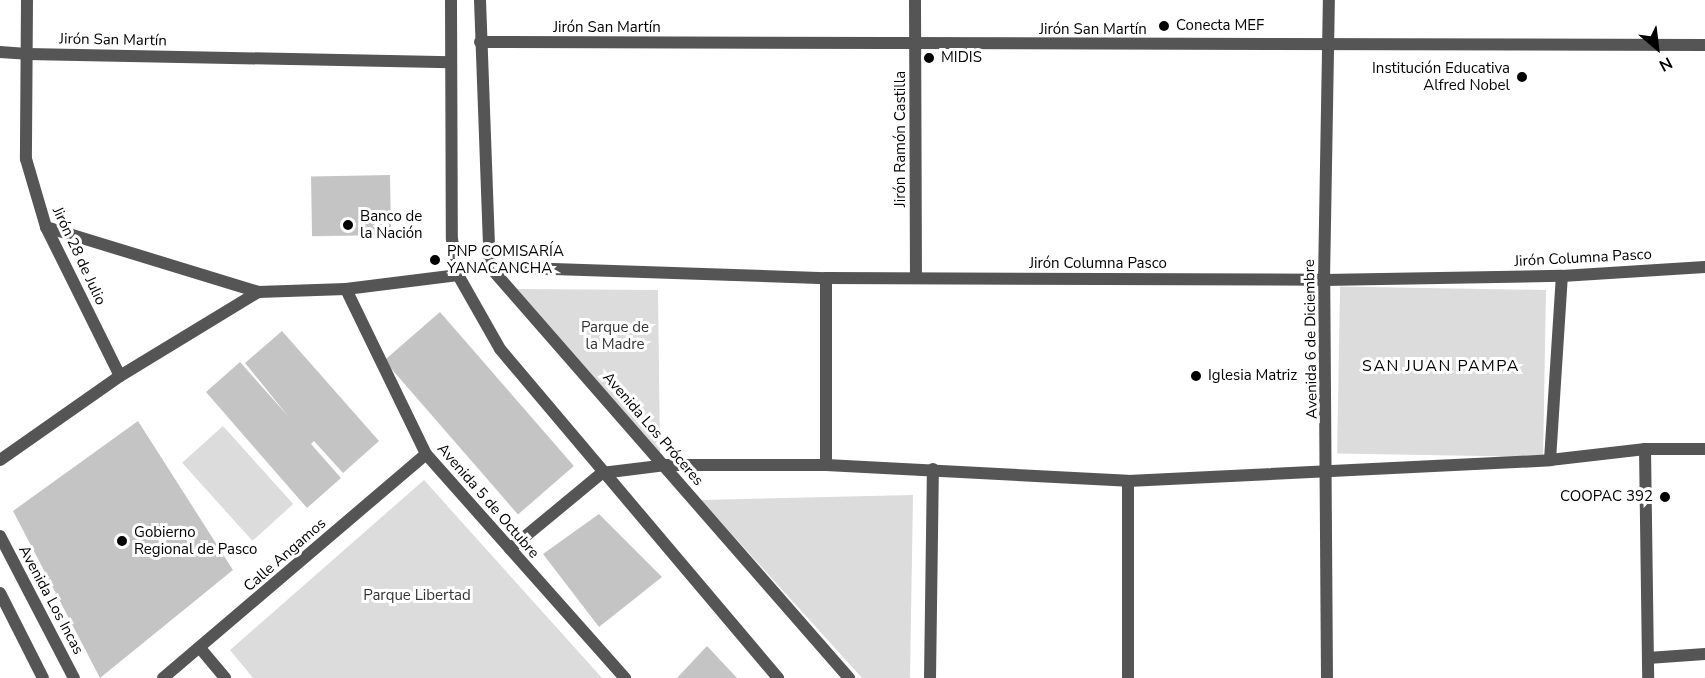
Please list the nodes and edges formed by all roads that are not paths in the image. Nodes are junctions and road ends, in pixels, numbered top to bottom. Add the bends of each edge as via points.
1 (27, 0) edge
2 (451, 0) edge
3 (480, 0) edge
4 (915, 0) edge
5 (1329, 0) edge
6 (480, 42) junction
7 (915, 44) junction
8 (1328, 45) junction
9 (1705, 45) edge
10 (0, 52) edge
11 (27, 54) junction
12 (451, 62) junction
13 (46, 227) junction
14 (490, 267) junction
15 (1705, 267) edge
16 (458, 275) junction
17 (1563, 276) junction
18 (826, 278) junction
19 (916, 278) junction
20 (1324, 280) junction
21 (346, 289) junction
22 (258, 292) junction
23 (120, 376) junction
24 (1645, 449) junction
25 (1705, 449) edge
26 (426, 454) junction
27 (0, 460) edge
28 (1550, 460) junction
29 (666, 465) junction
30 (826, 465) junction
31 (933, 469) junction
32 (1328, 471) junction
33 (602, 473) junction
34 (1128, 481) junction
35 (0, 536) edge
36 (510, 549) junction
37 (0, 592) edge
38 (200, 648) junction
39 (1705, 654) edge
40 (1648, 658) junction
41 (43, 678) edge
42 (74, 678) edge
43 (163, 678) edge
44 (225, 678) edge
45 (625, 678) edge
46 (778, 678) edge
47 (849, 678) edge
48 (930, 678) edge
49 (1128, 678) edge
50 (1328, 678) edge
51 (1648, 678) edge

1 - 11 street, Jirón 28 de Julio
2 - 12 street
3 - 6 street
4 - 7 street, Jirón Ramón Castilla
5 - 8 street, Avenida 6 de Diciembre
6 - 7 street, Jirón San Martín
6 - 14 street
7 - 8 street, Jirón San Martín
7 - 19 street, Jirón Ramón Castilla
8 - 9 street, Jirón San Martín
8 - 20 street, Avenida 6 de Diciembre
10 - 11 street, Jirón San Martín
11 - 12 street, Jirón San Martín
11 - 13 street, Jirón 28 de Julio via 26,159
12 - 16 street via 452,239
13 - 22 street
13 - 23 street, Jirón 28 de Julio
14 - 18 street, Jirón Columna Pasco
14 - 29 street, Avenida Los Próceres
15 - 17 street, Jirón Columna Pasco
16 - 21 street
16 - 33 street via 500,349
17 - 20 street, Jirón Columna Pasco
17 - 28 street
18 - 19 street, Jirón Columna Pasco
18 - 30 street
19 - 20 street, Jirón Columna Pasco
20 - 32 street, Avenida 6 de Diciembre
21 - 22 street
21 - 26 street, Avenida 5 de Octubre
22 - 23 street
23 - 27 street
24 - 25 street
24 - 28 street
24 - 40 street
26 - 36 street, Avenida 5 de Octubre
26 - 38 street, Calle Angamos
28 - 32 street
29 - 30 street
29 - 33 street
29 - 47 street, Avenida Los Próceres
30 - 31 street
31 - 34 street
31 - 48 street
32 - 34 street
32 - 50 street, Avenida 6 de Diciembre
33 - 36 street
33 - 46 street
34 - 49 street
35 - 42 street, Avenida Los Incas
36 - 45 street, Avenida 5 de Octubre
37 - 41 street
38 - 43 street, Calle Angamos
38 - 44 street
39 - 40 street
40 - 51 street

